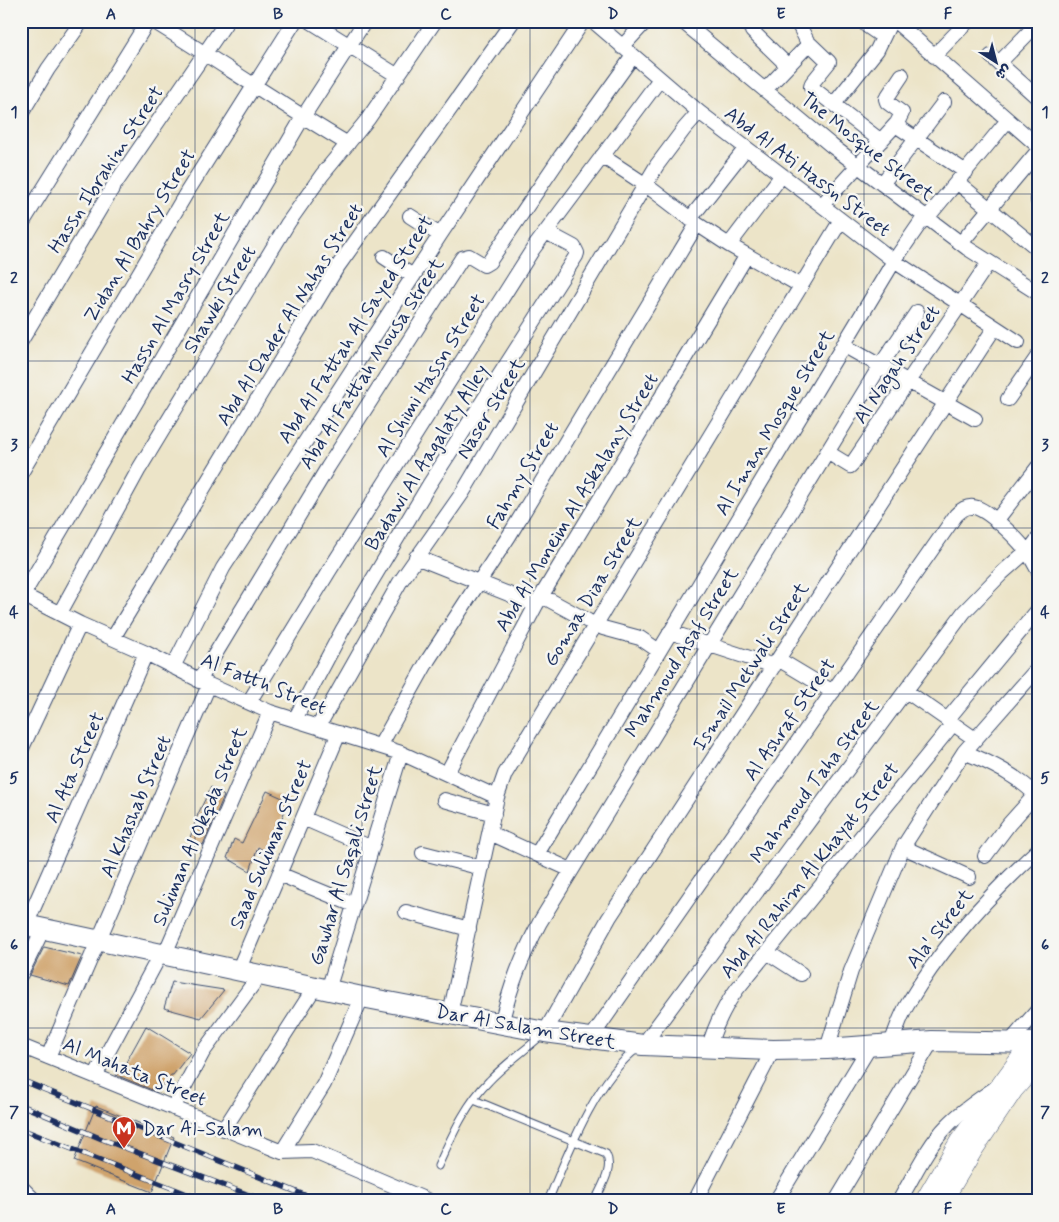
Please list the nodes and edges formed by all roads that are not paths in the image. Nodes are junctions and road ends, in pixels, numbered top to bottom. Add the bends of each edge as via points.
1 (82, 21) edge
2 (148, 21) edge
3 (227, 21) edge
4 (296, 21) edge
5 (310, 21) edge
6 (365, 21) edge
7 (435, 21) edge
8 (513, 21) edge
9 (583, 21) edge
10 (646, 21) edge
11 (797, 21) edge
12 (891, 21) edge
13 (895, 21) edge
14 (968, 21) edge
15 (683, 22) edge
16 (160, 23) edge
17 (597, 23) edge
18 (1038, 23) edge
19 (867, 26) dead end
20 (752, 31) dead end
21 (884, 37) junction
22 (807, 41) junction
23 (349, 46) junction
24 (628, 51) junction
25 (205, 53) junction
26 (934, 56) junction
27 (788, 66) junction
28 (902, 75) dead end
29 (398, 76) junction
30 (660, 79) junction
31 (255, 86) junction
32 (764, 90) junction
33 (1038, 98) edge
34 (944, 102) dead end
35 (834, 104) junction
36 (699, 112) junction
37 (21, 114) edge
38 (303, 117) junction
39 (1008, 120) junction
40 (897, 123) junction
41 (916, 139) junction
42 (881, 141) junction
43 (348, 144) junction
44 (1038, 146) edge
45 (746, 148) junction
46 (1038, 151) edge
47 (602, 156) junction
48 (858, 166) junction
49 (782, 175) junction
50 (962, 177) junction
51 (882, 184) junction
52 (646, 185) junction
53 (822, 205) junction
54 (989, 208) junction
55 (410, 216) dead end
56 (926, 217) junction
57 (841, 220) junction
58 (694, 221) junction
59 (21, 224) edge
60 (546, 232) junction
61 (440, 235) junction
62 (961, 243) junction
63 (729, 245) junction
64 (1038, 249) edge
65 (746, 255) junction
66 (384, 256) dead end
67 (894, 261) junction
68 (989, 262) junction
69 (413, 276) junction
70 (801, 286) junction
71 (1038, 293) edge
72 (960, 304) junction
73 (917, 312) dead end
74 (995, 327) junction
75 (21, 341) edge
76 (1018, 342) dead end
77 (843, 345) junction
78 (1038, 356) edge
79 (880, 366) junction
80 (908, 382) junction
81 (1008, 399) dead end
82 (946, 402) junction
83 (976, 419) dead end
84 (827, 452) junction
85 (1038, 467) edge
86 (21, 473) edge
87 (996, 521) junction
88 (1038, 539) edge
89 (1027, 552) junction
90 (416, 557) junction
91 (1038, 570) edge
92 (479, 582) junction
93 (22, 595) edge
94 (539, 600) junction
95 (1038, 610) edge
96 (60, 614) junction
97 (80, 624) junction
98 (595, 625) junction
99 (670, 632) junction
100 (113, 638) junction
101 (709, 645) junction
102 (659, 651) junction
103 (146, 653) junction
104 (776, 663) junction
105 (173, 667) junction
106 (1038, 668) edge
107 (204, 683) junction
108 (906, 690) junction
109 (833, 692) junction
110 (249, 702) junction
111 (270, 712) junction
112 (294, 719) junction
113 (950, 722) junction
114 (318, 727) junction
115 (339, 733) junction
116 (975, 739) junction
117 (380, 746) junction
118 (21, 750) edge
119 (964, 752) junction
120 (401, 753) junction
121 (447, 773) junction
122 (1036, 792) edge
123 (497, 797) junction
124 (444, 800) dead end
125 (494, 814) junction
126 (303, 818) junction
127 (490, 833) junction
128 (903, 847) junction
129 (372, 848) junction
130 (1038, 850) edge
131 (423, 853) dead end
132 (537, 854) junction
133 (985, 856) dead end
134 (482, 868) junction
135 (572, 870) junction
136 (279, 874) junction
137 (969, 877) dead end
138 (354, 905) junction
139 (406, 912) dead end
140 (30, 926) edge
141 (469, 929) junction
142 (99, 942) junction
143 (767, 952) junction
144 (162, 955) junction
145 (238, 971) junction
146 (21, 974) edge
147 (801, 974) dead end
148 (259, 976) junction
149 (321, 989) junction
150 (362, 997) junction
151 (1038, 1010) edge
152 (450, 1014) junction
153 (501, 1024) junction
154 (546, 1032) junction
155 (591, 1038) junction
156 (932, 1041) junction
157 (1010, 1042) junction
158 (1036, 1042) edge
159 (891, 1044) junction
160 (643, 1045) junction
161 (21, 1046) edge
162 (870, 1046) junction
163 (708, 1049) junction
164 (827, 1049) junction
165 (773, 1050) junction
166 (48, 1056) junction
167 (1038, 1063) edge
168 (95, 1076) junction
169 (999, 1086) junction
170 (474, 1100) junction
171 (173, 1108) junction
172 (224, 1129) junction
173 (574, 1140) junction
174 (966, 1146) junction
175 (282, 1152) junction
176 (438, 1166) dead end
177 (21, 1187) edge
178 (35, 1201) edge
179 (430, 1201) edge
180 (548, 1201) edge
181 (595, 1201) edge
182 (695, 1201) edge
183 (776, 1201) edge
184 (836, 1201) edge
185 (899, 1201) edge
186 (924, 1201) edge
187 (943, 1201) edge

1 - 37 street
2 - 59 street
3 - 25 street, Hassn Ibrahim Street
4 - 31 street, Zidan Al Bahry Street
5 - 23 street
6 - 23 street, Hassn Al Masry Street
7 - 29 street, Shawki Street
8 - 100 street, Abd Al Qader Al Nahas Street via 336,270
9 - 61 street, Abd Al Fattah Al Sayed Street
10 - 24 street
11 - 22 street
12 - 21 street
13 - 26 street
14 - 26 street
15 - 32 street, The Mosque Street
16 - 25 street
17 - 24 street, Abd Al Ati Hassn Street
18 - 33 street via 995,59
19 - 21 street
20 - 27 street
21 - 35 street
22 - 27 street via 804,50
22 - 35 street via 829,62 811,87
23 - 29 street
23 - 38 street, Hassn Al Masry Street
24 - 30 street, Abd Al Ati Hassn Street
24 - 107 street, Abd Al Fattah Mousa Street via 489,262 484,265 469,256 462,258 328,467
25 - 31 street
25 - 75 street, Hassn Ibrahim Street via 113,187
26 - 39 street
27 - 32 street
28 - 40 street via 886,99 902,113
29 - 43 street, Shawki Street
30 - 36 street, Abd Al Ati Hassn Street
30 - 47 street, Al Shimi Hassn Street
31 - 38 street
31 - 86 street, Zidan Al Bahry Street via 187,192
32 - 48 street, The Mosque Street
34 - 41 street
35 - 42 street
36 - 45 street, Abd Al Ati Hassn Street
36 - 52 street, Naser Street via 670,147
38 - 43 street
38 - 93 street, Hassn Al Masry Street
39 - 44 street
39 - 50 street, Al Iman Mosque Street
40 - 41 street via 899,128
40 - 42 street
41 - 50 street
41 - 51 street
42 - 48 street
43 - 96 street, Shawki Street via 288,223 139,469
45 - 49 street, Abd Al Ati Hassn Street
45 - 58 street, Fahmy Street
46 - 54 street
47 - 52 street
47 - 60 street, Al Shimi Hassn Street
48 - 51 street, The Mosque Street
48 - 53 street
49 - 53 street, Abd Al Ati Hassn Street
49 - 63 street
50 - 54 street
50 - 56 street, Al Iman Mosque Street
51 - 56 street, The Mosque Street
52 - 58 street
52 - 90 street, Naser Street via 463,492
53 - 57 street, Abd Al Ati Hassn Street
54 - 62 street
54 - 64 street
55 - 61 street
56 - 62 street, The Mosque Street
56 - 67 street, Al Iman Mosque Street
57 - 67 street, Abd Al Ati Hassn Street
57 - 70 street, Gomaa Diaa Street
58 - 63 street
58 - 92 street, Fahmy Street
60 - 110 street, Al Shimi Hassn Street via 328,571
60 - 112 street, Badawi Al Aagalaty Alley via 574,247 576,256 430,485 343,629
61 - 69 street, Abd Al Fattah Al Sayed Street
62 - 68 street, The Mosque Street
63 - 65 street
65 - 70 street
65 - 94 street, Abd Al Moneim Al Askalany Street
66 - 69 street
67 - 72 street, Abd Al Ati Hassn Street
67 - 77 street, Al Iman Mosque Street
68 - 71 street, The Mosque Street
68 - 72 street, Al Nagah Street
69 - 105 street, Abd Al Fattah Al Sayed Street via 223,568
70 - 98 street, Gomaa Diaa Street
72 - 74 street, Abd Al Ati Hassn Street
72 - 80 street, Al Nagah Street
73 - 79 street, Mahmoud Asaf Street
74 - 76 street, Abd Al Ati Hassn Street
74 - 82 street, Ismail Metwali Street
77 - 79 street
77 - 99 street, Al Iman Mosque Street
78 - 81 street
79 - 80 street
79 - 84 street, Mahmoud Asaf Street
80 - 82 street
80 - 84 street, Al Nagah Street via 851,465
82 - 83 street
82 - 104 street, Ismail Metwali Street
84 - 101 street, Mahmoud Asaf Street
85 - 87 street
87 - 89 street, Al Ashraf Street
87 - 109 street, Al Ashraf Street via 974,506 964,508 956,515
88 - 89 street, Mahmoud Taha Street
89 - 91 street, Al Ashraf Street
89 - 108 street, Mahmoud Taha Street via 1002,572 964,612
90 - 92 street
90 - 114 street, Naser Street
92 - 94 street
92 - 117 street, Fahmy Street via 428,660
93 - 96 street, Al Fatth Street
94 - 98 street
94 - 121 street, Abd Al Moneim Al Askalany Street
95 - 113 street, Abd Al Rahim Al Khayat Street
96 - 97 street, Al Fatth Street
97 - 100 street, Al Fatth Street
97 - 118 street
98 - 102 street via 634,636
98 - 123 street, Gomaa Diaa Street via 509,768
99 - 101 street
99 - 102 street, Al Iman Mosque Street
100 - 103 street, Al Fatth Street
101 - 104 street
101 - 135 street, Mahmoud Asaf Street
102 - 132 street, Al Iman Mosque Street
103 - 105 street, Al Fatth Street
103 - 140 street, Al Ata Street
104 - 109 street
104 - 154 street, Ismail Metwali Street via 609,918
105 - 107 street, Al Fatth Street
106 - 116 street
107 - 110 street, Al Fatth Street
107 - 142 street, Al Khashab Street
108 - 113 street
108 - 160 street, Mahmoud Taha Street
109 - 155 street, Al Ashraf Street
110 - 111 street, Al Fatth Street
111 - 112 street, Al Fatth Street
111 - 144 street, Suliman Al Okqda Street
112 - 114 street, Al Fatth Street
113 - 116 street
113 - 143 street, Abd Al Rahim Al Khayat Street
114 - 115 street, Al Fatth Street
115 - 117 street, Al Fatth Street
115 - 126 street, Saad Suliman Street
116 - 119 street
117 - 120 street, Al Fatth Street
119 - 122 street via 990,763
119 - 128 street
120 - 121 street, Al Fatth Street
120 - 129 street, Gawhar Al Saqali Street
121 - 123 street, Al Fatth Street
122 - 133 street
123 - 125 street, Gomaa Diaa Street
124 - 125 street
125 - 127 street, Gomaa Diaa Street
126 - 129 street
126 - 136 street, Saad Suliman Street
127 - 132 street
127 - 134 street, Gomaa Diaa Street
128 - 137 street
128 - 164 street via 851,971
129 - 138 street, Gawhar Al Saqali Street
130 - 159 street, Ala' Street via 971,917 938,959 908,1003
131 - 134 street
132 - 135 street
134 - 141 street, Gomaa Diaa Street
135 - 153 street, Mahmoud Asaf Street via 523,954 510,987
136 - 138 street
136 - 145 street, Saad Suliman Street
138 - 149 street, Gawhar Al Saqali Street
139 - 141 street
140 - 142 main road, Dar Al Salam Street
140 - 146 street, Al Ata Street
141 - 152 street, Gomaa Diaa Street
142 - 144 main road, Dar Al Salam Street
142 - 166 street, Al Khashab Street
143 - 147 street
143 - 163 street, Abd Al Rahim Al Khayat Street via 724,1008
144 - 145 main road, Dar Al Salam Street
144 - 168 street, Suliman Al Okqda Street
145 - 148 main road, Dar Al Salam Street
148 - 149 main road, Dar Al Salam Street
148 - 171 street via 203,1052
149 - 150 main road, Dar Al Salam Street
149 - 172 street, Gawhar Al Saqali Street
150 - 152 main road, Dar Al Salam Street
150 - 175 street via 324,1084
151 - 157 street
152 - 153 main road, Dar Al Salam Street
153 - 154 main road, Dar Al Salam Street
154 - 155 main road, Dar Al Salam Street
154 - 170 lane via 504,1066
155 - 160 main road, Dar Al Salam Street
156 - 157 main road, Dar Al Salam Street
156 - 159 main road, Dar Al Salam Street
156 - 184 street
157 - 158 main road, Dar Al Salam Street
158 - 169 street
159 - 162 main road, Dar Al Salam Street
160 - 163 main road, Dar Al Salam Street
160 - 173 lane via 608,1079
161 - 166 street, Al Mahata Street
162 - 164 main road, Dar Al Salam Street
162 - 183 street
163 - 165 main road, Dar Al Salam Street
164 - 165 main road, Dar Al Salam Street
165 - 182 street
166 - 168 street, Al Mahata Street
167 - 174 street
168 - 171 street, Al Mahata Street
169 - 174 street
169 - 185 street via 947,1125
170 - 173 lane
170 - 176 lane via 456,1126
171 - 172 street, Al Mahata Street
172 - 175 street, Al Mahata Street
173 - 180 lane
173 - 181 lane via 600,1150 610,1160
174 - 186 street
174 - 187 street
175 - 179 street, Al Mahata Street via 312,1151
177 - 178 street

